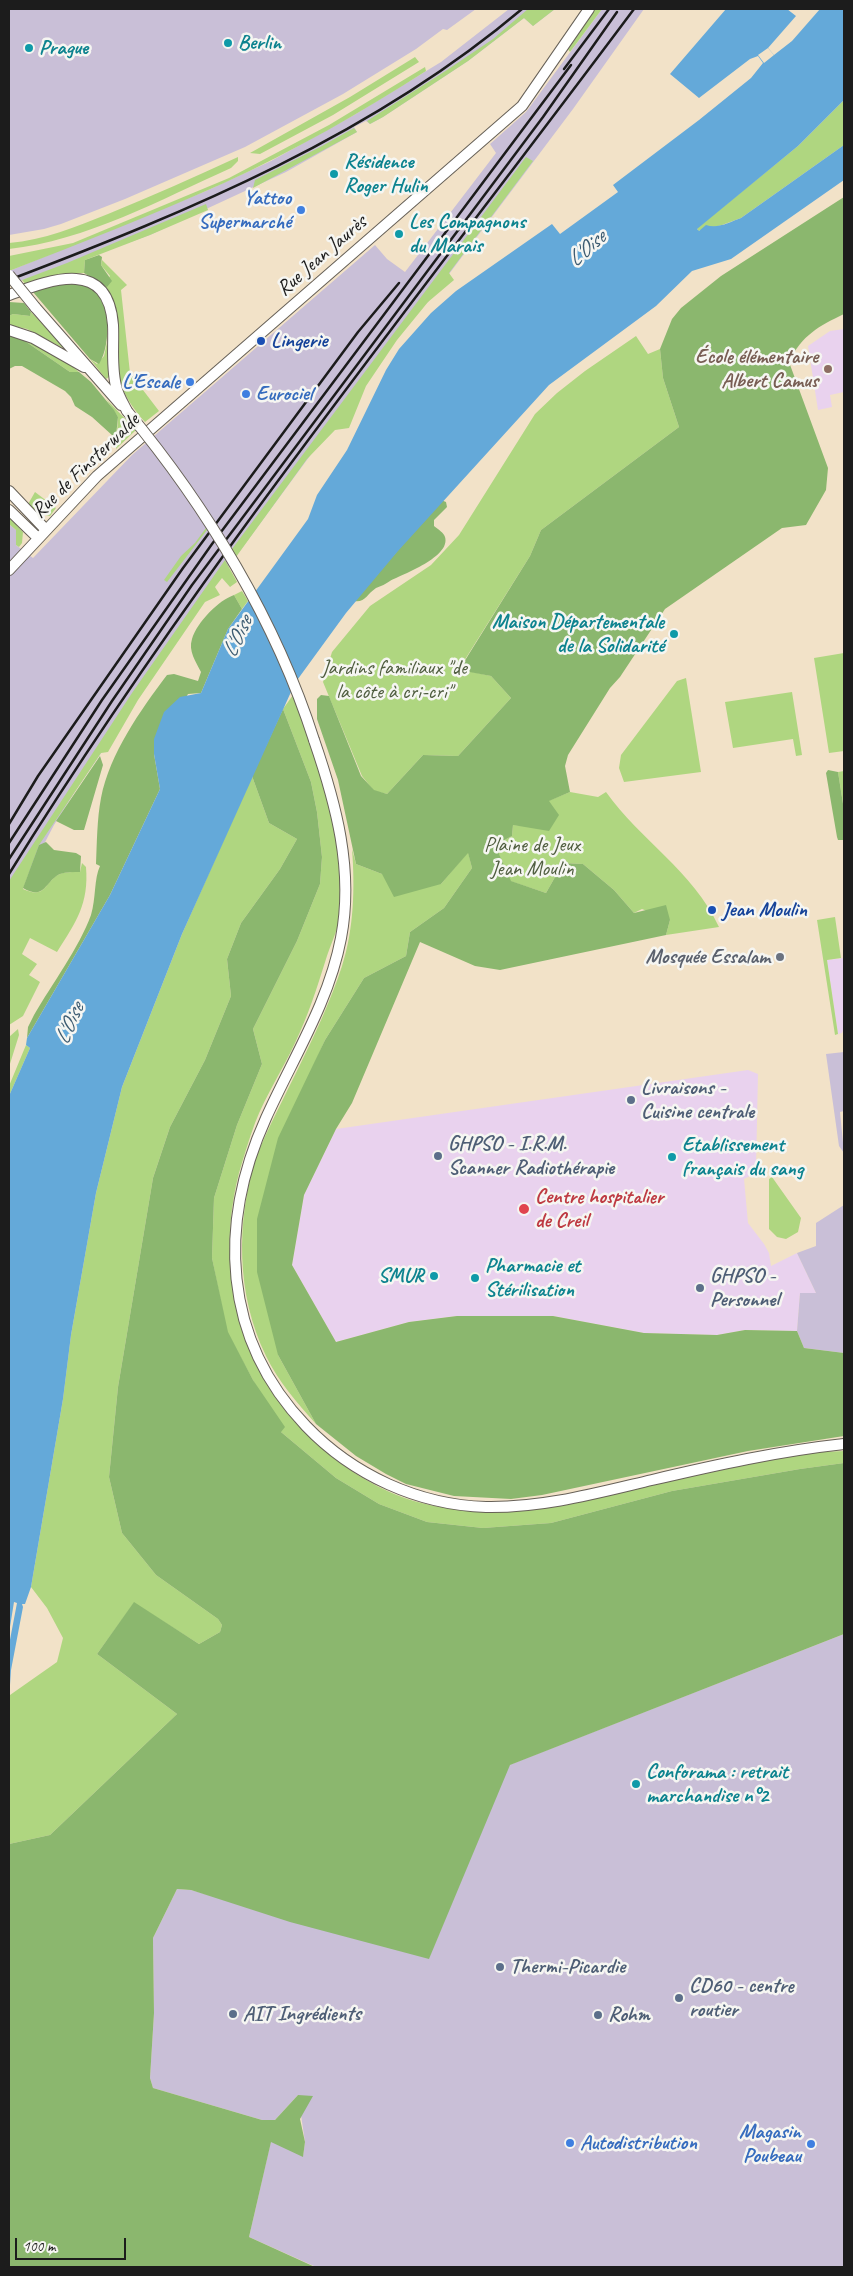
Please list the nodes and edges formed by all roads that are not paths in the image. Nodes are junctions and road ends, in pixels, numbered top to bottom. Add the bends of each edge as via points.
1 (589, 9) edge
2 (9, 275) edge
3 (9, 296) edge
4 (9, 330) edge
5 (92, 372) junction
6 (126, 411) junction
7 (170, 413) joint
8 (9, 491) edge
9 (9, 510) edge
10 (46, 530) junction
11 (38, 538) junction
12 (9, 570) edge
13 (844, 1444) edge

1 - 7 main road, Rue Jean Jaurès via 522,106
2 - 5 main road, bridge
3 - 6 main road via 61,278 84,280 98,287 110,311 114,377
4 - 5 main road via 33,338
5 - 6 main road
6 - 13 main road, bridge via 188,492 236,569 278,648 299,697 332,795 342,845 346,897 342,934 333,968 320,1006 253,1150 240,1193 235,1239 237,1283 247,1326 264,1367 289,1405 328,1447 374,1478 423,1497 480,1507 552,1502 745,1459
7 - 10 main road, Rue de Finsterwalde via 93,480
8 - 10 main road
9 - 11 main road
10 - 11 main road, Rue de Finsterwalde
11 - 12 main road, Rue de Finsterwalde

